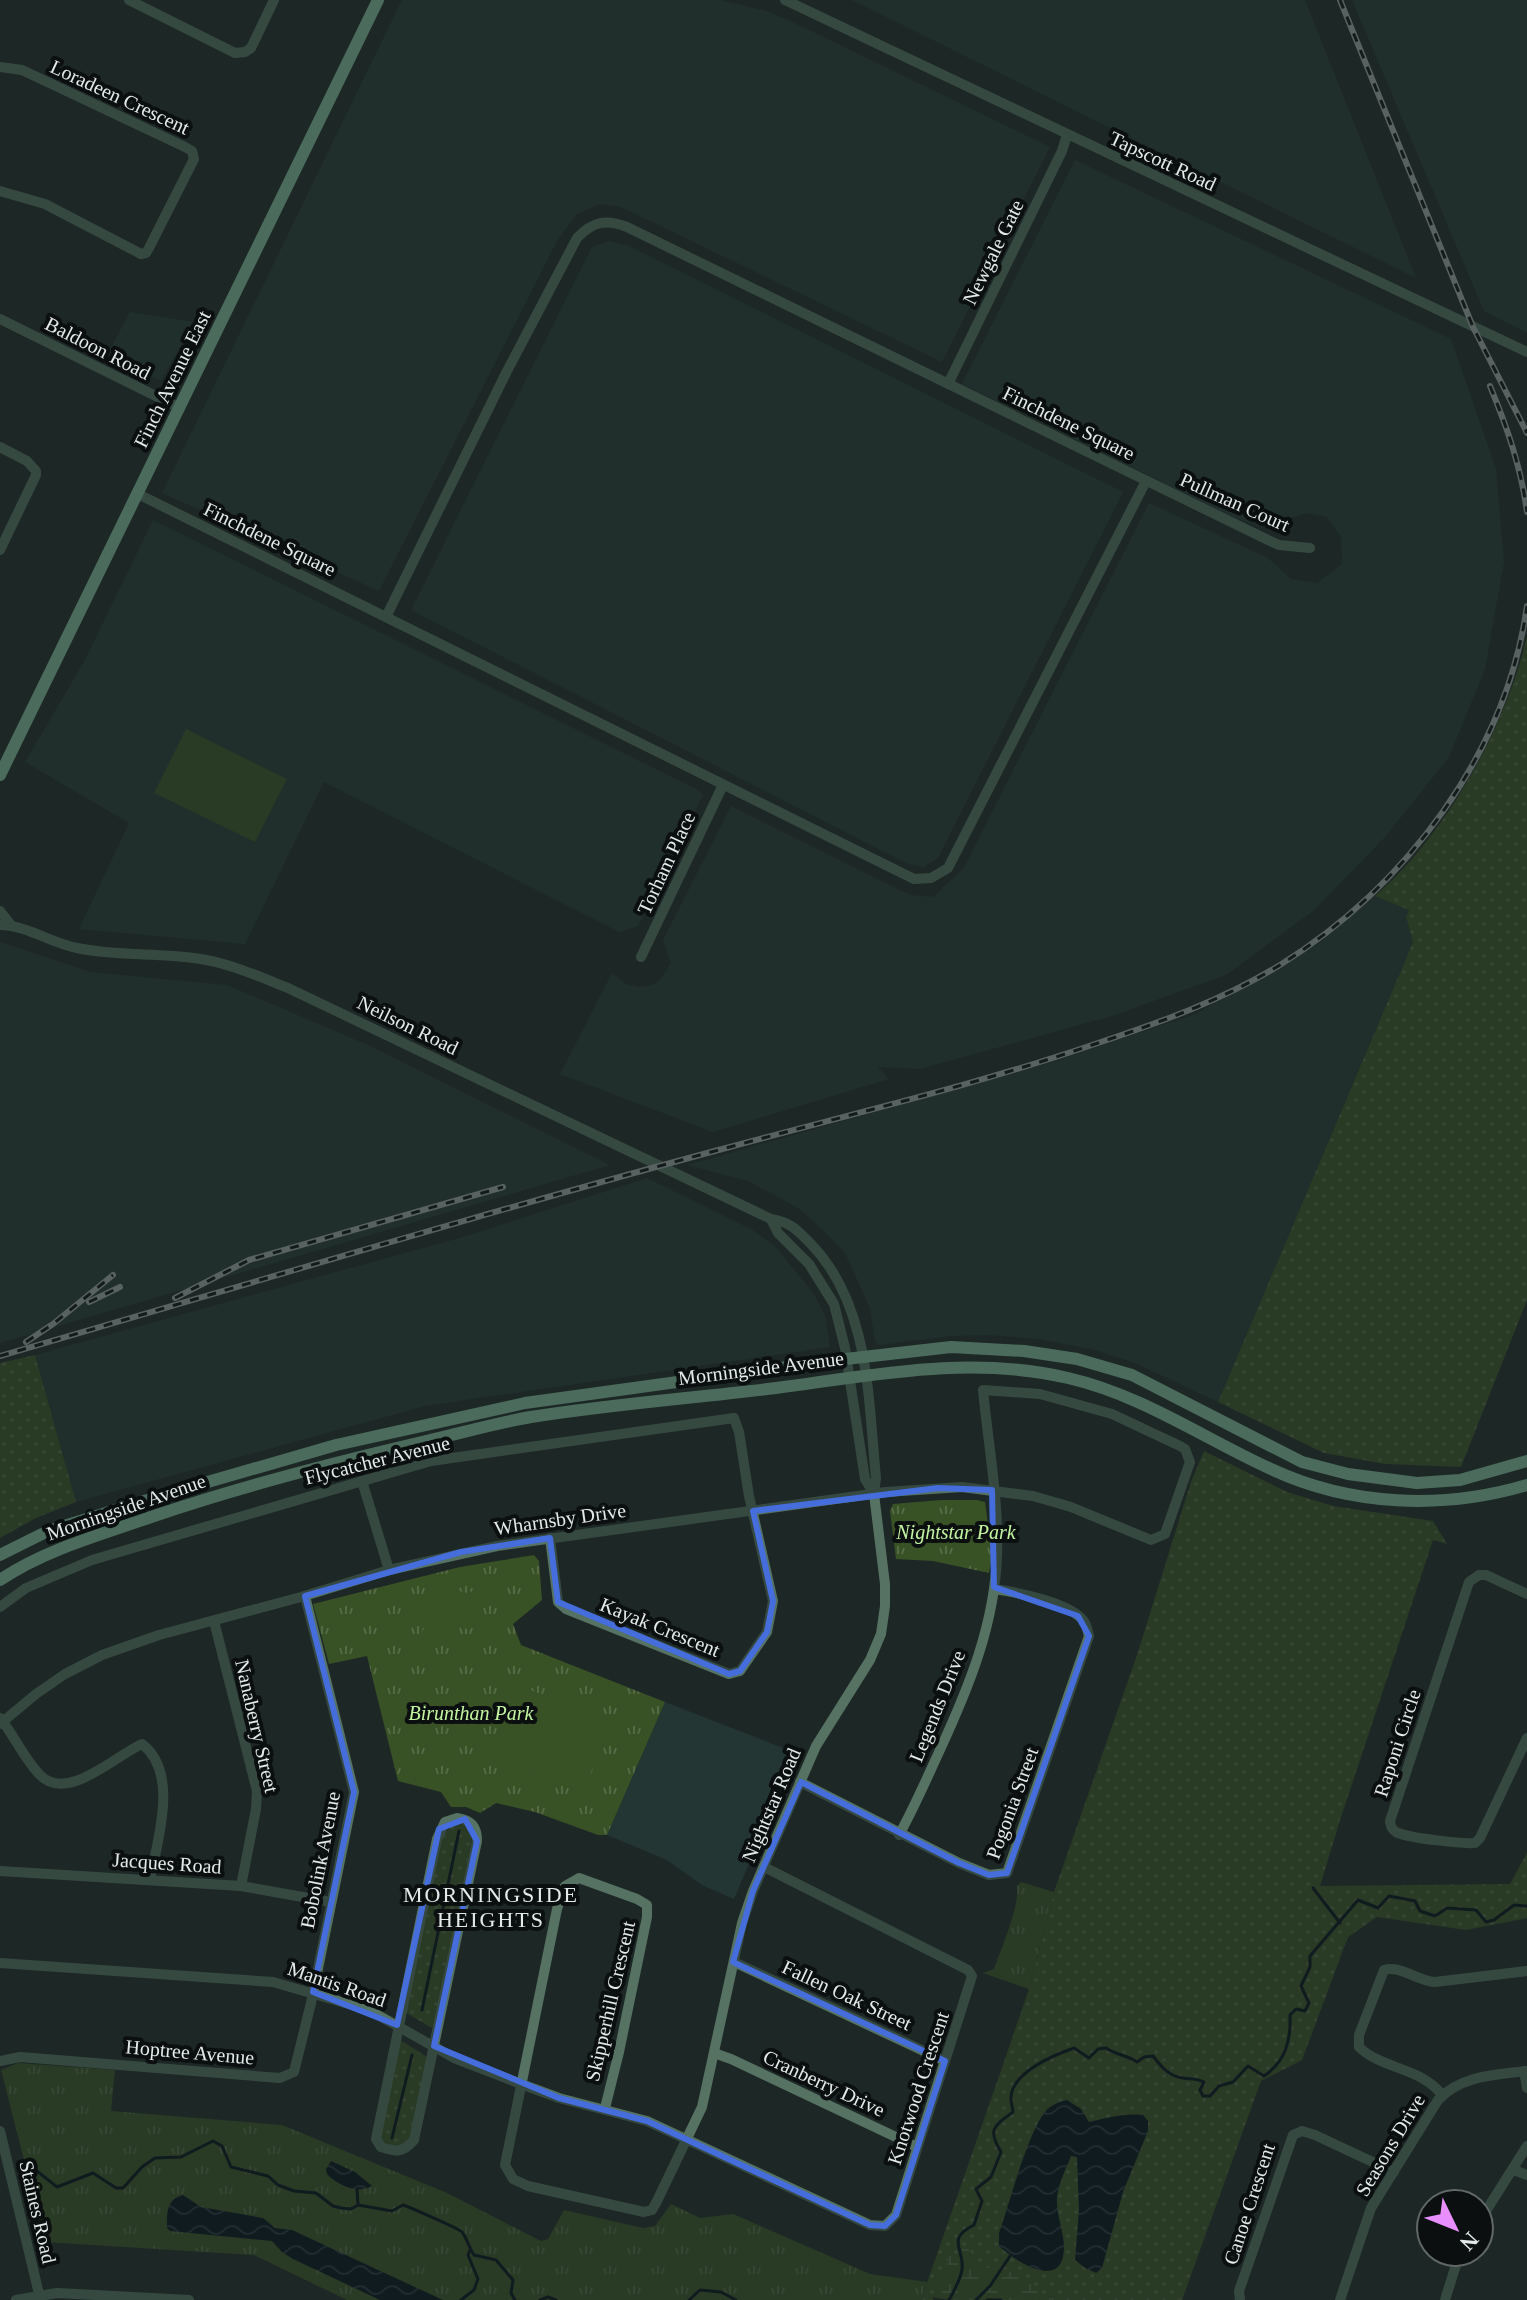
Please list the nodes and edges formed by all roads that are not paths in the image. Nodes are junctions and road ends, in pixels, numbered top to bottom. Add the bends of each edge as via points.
1 (129, 0) edge
2 (274, 0) edge
3 (378, 0) edge
4 (785, 0) edge
5 (0, 67) edge
6 (1067, 135) junction
7 (0, 191) edge
8 (0, 319) edge
9 (1527, 352) edge
10 (948, 384) junction
11 (180, 408) junction
12 (0, 447) edge
13 (1146, 481) junction
14 (138, 494) junction
15 (1310, 548) dead end
16 (0, 550) edge
17 (386, 617) junction
18 (0, 775) edge
19 (723, 785) junction
20 (0, 911) edge
21 (6, 925) edge
22 (641, 957) dead end
23 (771, 1219) junction
24 (862, 1357) junction
25 (847, 1359) junction
26 (866, 1375) junction
27 (850, 1377) junction
28 (676, 1384) junction
29 (677, 1399) junction
30 (1527, 1461) edge
31 (362, 1481) junction
32 (1527, 1485) edge
33 (992, 1490) junction
34 (874, 1494) junction
35 (753, 1511) junction
36 (550, 1538) junction
37 (1151, 1540) joint
38 (0, 1557) edge
39 (389, 1570) junction
40 (6, 1576) edge
41 (994, 1589) junction
42 (1527, 1594) edge
43 (305, 1596) junction
44 (0, 1607) edge
45 (214, 1621) junction
46 (1, 1721) edge
47 (1527, 1738) edge
48 (800, 1782) junction
49 (899, 1835) junction
50 (764, 1867) junction
51 (0, 1871) edge
52 (150, 1880) junction
53 (241, 1886) junction
54 (331, 1902) junction
55 (734, 1962) junction
56 (0, 1963) edge
57 (1527, 1971) edge
58 (313, 1992) junction
59 (397, 2025) junction
60 (434, 2046) junction
61 (714, 2053) junction
62 (0, 2061) edge
63 (945, 2061) junction
64 (1525, 2071) edge
65 (521, 2084) junction
66 (1527, 2088) edge
67 (1442, 2095) junction
68 (605, 2108) junction
69 (0, 2131) edge
70 (687, 2139) junction
71 (1527, 2146) edge
72 (917, 2147) junction
73 (1514, 2170) junction
74 (1394, 2172) junction
75 (1527, 2175) edge
76 (1495, 2198) edge
77 (1455, 2268) edge
78 (40, 2297) edge
79 (16, 2300) edge
80 (189, 2300) edge
81 (1240, 2300) edge
82 (1340, 2300) edge
83 (1445, 2300) edge

1 - 2 street via 235,53 251,48
3 - 11 main road, Finch Avenue East
4 - 6 street, Tapscott Road
5 - 7 street, Loradeen Crescent via 22,70 185,147 194,159 149,248 141,254 45,204
6 - 9 street, Tapscott Road
6 - 10 street, Newgale Gate
8 - 11 street, Baldoon Road
10 - 13 street, Finchdene Square
10 - 17 street, Finchdene Square via 627,227 596,223 577,238
11 - 14 main road, Finch Avenue East
12 - 16 street via 36,471
13 - 15 street, Pullman Court via 1279,545
13 - 19 street, Finchdene Square via 948,868 931,878 912,879
14 - 17 street, Finchdene Square
14 - 18 main road, Finch Avenue East
17 - 19 street, Finchdene Square
19 - 22 street, Torham Place
20 - 21 street, Neilson Road
21 - 23 street, Neilson Road via 78,949 197,958 247,971
23 - 24 street, Neilson Road via 790,1223 820,1254 843,1290
23 - 25 street, Neilson Road via 834,1304
24 - 25 main road, Morningside Avenue
24 - 26 street, Neilson Road
24 - 30 main road, Morningside Avenue via 951,1347 1077,1359 1132,1375 1302,1462 1348,1474 1417,1483 1460,1480
25 - 27 street, Neilson Road
25 - 28 main road, Morningside Avenue
26 - 27 main road, Morningside Avenue
26 - 32 main road, Morningside Avenue via 953,1366 1068,1378 1129,1396 1314,1487 1360,1496 1401,1502 1449,1500
26 - 34 street, Nightstar Road
27 - 29 main road, Morningside Avenue
27 - 34 street, Nightstar Road via 865,1479
28 - 29 main road
28 - 38 main road, Morningside Avenue via 525,1403 336,1445 48,1531
29 - 40 main road, Morningside Avenue via 529,1418 346,1459 188,1504 60,1549
31 - 35 street, Flycatcher Avenue via 431,1461 734,1418
31 - 39 street
31 - 44 street, Flycatcher Avenue via 92,1560 26,1588
33 - 34 street, Wharnsby Drive
33 - 37 street, Wharnsby Drive via 1071,1507
33 - 37 street, Legends Drive via 983,1390 1040,1394 1112,1414 1185,1449 1190,1462 1165,1534
33 - 41 street, Legends Drive
34 - 35 street, Wharnsby Drive
34 - 48 street, Nightstar Road via 885,1584 881,1634
35 - 36 street, Wharnsby Drive
35 - 36 street, Kayak Crescent via 773,1601 767,1632 740,1671 729,1674 566,1609 558,1602
36 - 39 street, Wharnsby Drive
38 - 40 main road
39 - 43 street, Wharnsby Drive
41 - 49 street, Legends Drive via 971,1682
41 - 49 street, Pogonia Street via 1037,1598 1078,1616 1089,1636 1007,1873 989,1875
42 - 47 street, Raponi Circle via 1486,1575 1469,1582 1390,1821 1394,1831 1475,1843
43 - 45 street, Wharnsby Drive
43 - 54 street, Bobolink Avenue via 354,1792
45 - 46 street, Wharnsby Drive via 102,1655 45,1687
45 - 53 street, Nanaberry Street via 257,1791
46 - 52 street via 40,1775 60,1785 80,1781 142,1744 149,1750 165,1795
48 - 49 street, Pogonia Street
48 - 50 street, Nightstar Road
50 - 55 street, Nightstar Road via 742,1923
50 - 63 street, Knotwood Crescent via 968,1970 972,1985
51 - 52 street, Jacques Road
52 - 53 street, Jacques Road
53 - 54 street, Jacques Road
54 - 58 street, Bobolink Avenue
55 - 61 street, Nightstar Road
55 - 63 street, Fallen Oak Street
56 - 58 street, Mantis Road via 273,1982
57 - 67 street via 1435,1982 1394,1968 1384,1970 1359,2047 1419,2075
58 - 59 street, Mantis Road
58 - 62 street, Hoptree Avenue via 294,2072 280,2078 20,2057
59 - 60 street, Mantis Road
59 - 60 street via 376,2139 381,2147 396,2152 414,2140
59 - 60 street via 439,1829 445,1822 465,1819 477,1831 477,1841
60 - 65 street, Mantis Road
61 - 70 street, Nightstar Road via 702,2107
61 - 72 street, Cranberry Drive
63 - 72 street, Knotwood Crescent
64 - 66 street
64 - 67 street, Seasons Drive via 1476,2078
65 - 68 street, Mantis Road
65 - 68 street, Skipperhill Crescent via 557,1909 565,1886 579,1878 647,1905
65 - 70 street, Nightstar Road via 505,2165 513,2179 528,2186 652,2210
67 - 74 street, Seasons Drive
68 - 70 street, Mantis Road
69 - 78 street, Staines Road
70 - 72 street, Knotwood Crescent via 870,2225 885,2226 896,2215
71 - 73 street
73 - 75 street
73 - 76 street
74 - 81 street, Canoe Crescent via 1305,2131 1293,2135
74 - 82 street, Seasons Drive via 1371,2208
77 - 83 street
78 - 79 street
78 - 80 street, Staines Road via 109,2294

